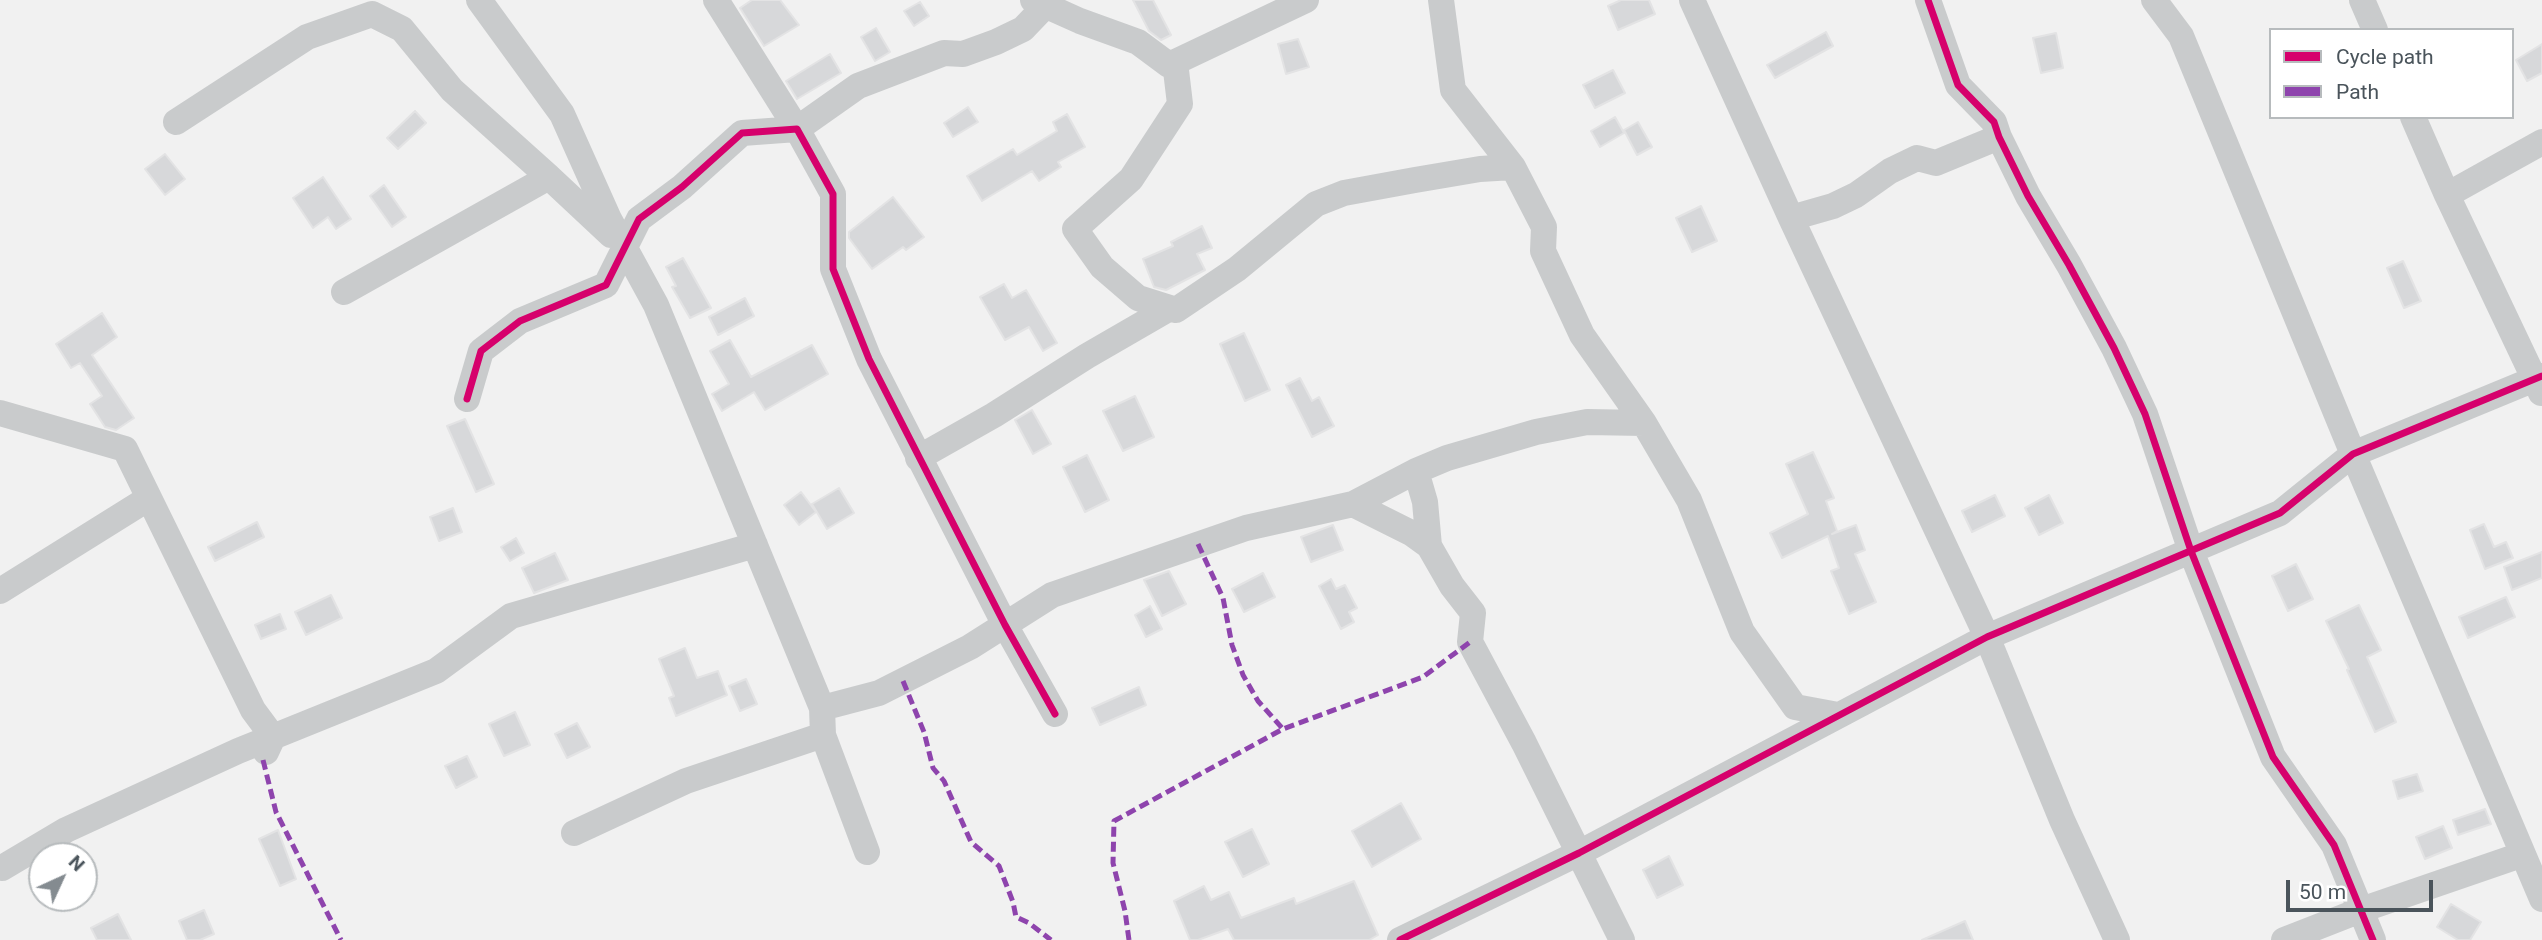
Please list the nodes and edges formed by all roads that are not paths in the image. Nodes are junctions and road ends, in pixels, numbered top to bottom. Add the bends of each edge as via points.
1 (479, 0) edge
2 (716, 0) edge
3 (1306, 0) edge
4 (1441, 0) edge
5 (1692, 0) edge
6 (1928, 0) edge
7 (2154, 0) edge
8 (2361, 0) edge
9 (1040, 3) edge
10 (2374, 28) edge
11 (1175, 62) junction
12 (2414, 119) edge
13 (176, 122) dead end
14 (797, 129) junction
15 (1999, 137) junction
16 (2542, 142) edge
17 (1513, 167) junction
18 (549, 177) junction
19 (2447, 195) junction
20 (1791, 218) junction
21 (625, 248) junction
22 (344, 292) dead end
23 (1170, 308) junction
24 (2539, 383) edge
25 (467, 399) dead end
26 (0, 414) edge
27 (1644, 423) junction
28 (2353, 454) junction
29 (918, 458) junction
30 (1416, 471) junction
31 (149, 498) junction
32 (1353, 504) junction
33 (755, 545) junction
34 (1429, 546) junction
35 (2190, 551) junction
36 (0, 591) edge
37 (1005, 625) junction
38 (1987, 637) junction
39 (822, 708) junction
40 (1055, 714) dead end
41 (1838, 715) junction
42 (823, 736) junction
43 (268, 748) junction
44 (574, 833) dead end
45 (867, 852) dead end
46 (1579, 853) junction
47 (2522, 855) junction
48 (2, 868) dead end
49 (2542, 899) edge
50 (2361, 910) junction
51 (1400, 940) edge
52 (1622, 940) edge
53 (2117, 940) edge
54 (2284, 940) edge
55 (2374, 940) edge

1 - 21 street via 562,114
2 - 14 street
3 - 11 street
4 - 17 street via 1453,90
5 - 20 street
6 - 15 street via 1958,85 1994,122
7 - 28 street via 2180,36
8 - 10 street
9 - 11 street via 1138,42 1169,65
9 - 14 street via 1023,29 963,54 944,53 858,86
11 - 23 street via 1180,104 1131,179 1075,229 1102,267 1139,298
12 - 19 street
13 - 18 street via 307,37 373,14 402,29 452,90
14 - 21 street via 742,132 639,219
14 - 29 street via 833,194 833,269 869,359
15 - 20 street via 1936,163 1917,158 1833,206
15 - 35 street via 2145,414
16 - 19 street
17 - 23 street via 1344,193 1316,204 1237,269 1176,310
17 - 27 street via 1544,227 1544,251 1582,335
18 - 21 street
18 - 22 street
19 - 24 street
20 - 38 street
21 - 25 street via 606,285 520,321 481,351
21 - 33 street via 656,305
23 - 29 street
24 - 28 street
26 - 31 street via 125,449
27 - 30 street via 1587,422 1536,432
27 - 41 street via 1689,500 1742,632 1795,707
28 - 35 street via 2280,513
28 - 47 street
29 - 37 street
30 - 32 street
30 - 34 street via 1425,502
31 - 36 street
31 - 43 street
32 - 34 street
32 - 37 street via 1246,528 1064,590
33 - 39 street
33 - 43 street via 511,616 436,671
34 - 46 street via 1473,613 1470,642
35 - 38 street
35 - 50 street via 2273,757 2333,845
37 - 39 street via 879,693
37 - 40 street
38 - 41 street
38 - 53 street
39 - 42 street
41 - 46 street
42 - 44 street via 686,781
42 - 45 street
43 - 48 street via 66,830
46 - 51 street
46 - 52 street
47 - 49 street
47 - 50 street
50 - 54 street
50 - 55 street

